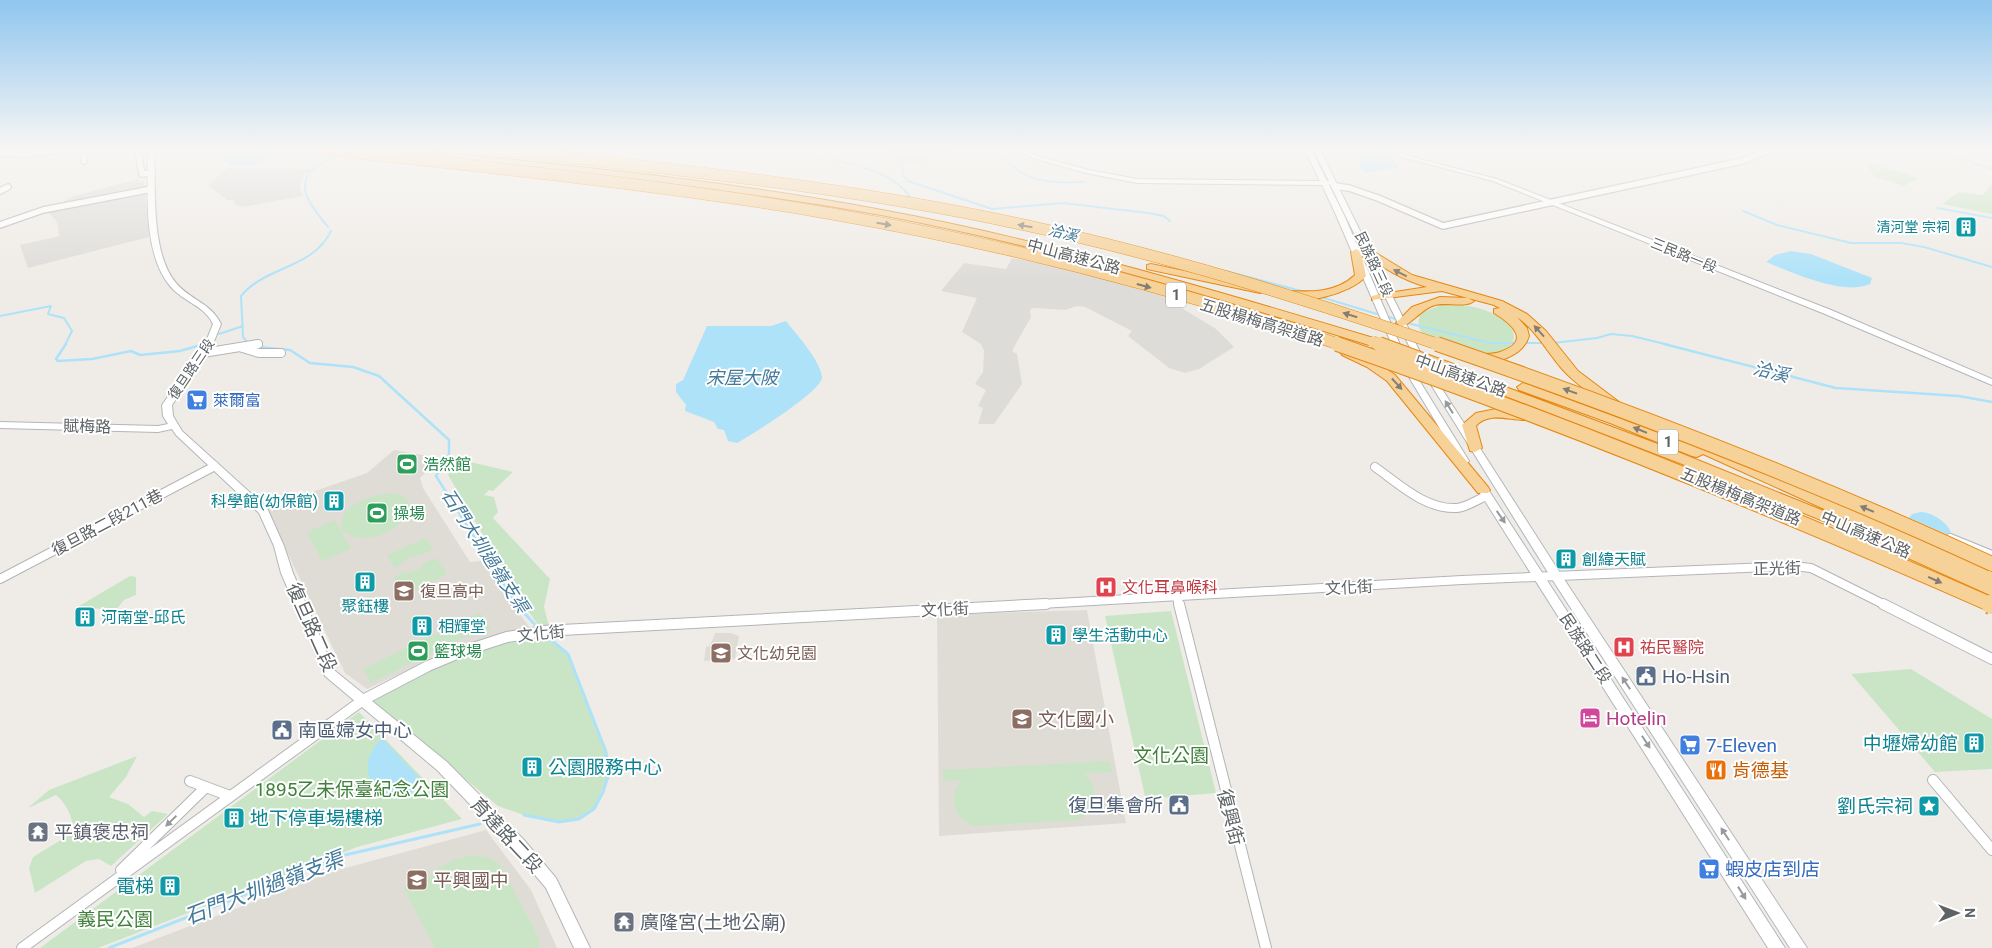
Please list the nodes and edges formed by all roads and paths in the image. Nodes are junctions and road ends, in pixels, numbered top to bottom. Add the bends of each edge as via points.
1 (135, 192) edge
2 (152, 192) edge
3 (683, 192) edge
4 (754, 192) edge
5 (792, 192) edge
6 (838, 192) edge
7 (1328, 192) edge
8 (1337, 192) edge
9 (1361, 192) edge
10 (1529, 192) edge
11 (1533, 192) edge
12 (1601, 192) edge
13 (1556, 202) junction
14 (0, 225) edge
15 (1361, 251) junction
16 (1130, 266) junction
17 (1388, 295) junction
18 (1376, 298) junction
19 (1480, 298) junction
20 (1402, 323) junction
21 (1372, 336) junction
22 (258, 344) dead end
23 (236, 347) junction
24 (1396, 348) joint
25 (203, 353) junction
26 (281, 353) dead end
27 (1349, 354) junction
28 (1417, 354) joint
29 (1455, 364) junction
30 (1410, 372) junction
31 (1992, 376) edge
32 (1430, 378) junction
33 (1992, 382) edge
34 (167, 405) joint
35 (1557, 424) junction
36 (0, 425) edge
37 (174, 426) junction
38 (1475, 448) junction
39 (215, 466) junction
40 (1375, 467) dead end
41 (1484, 493) junction
42 (1890, 511) dead end
43 (1842, 523) junction
44 (1880, 528) junction
45 (1992, 556) edge
46 (1992, 564) edge
47 (1556, 576) junction
48 (1540, 577) junction
49 (1992, 578) edge
50 (0, 579) edge
51 (1992, 590) edge
52 (1177, 598) junction
53 (1992, 605) edge
54 (1992, 659) edge
55 (363, 700) junction
56 (1933, 780) dead end
57 (190, 781) dead end
58 (206, 787) junction
59 (230, 796) junction
60 (1992, 850) edge
61 (102, 888) junction
62 (22, 948) edge
63 (582, 948) edge
64 (1266, 948) edge
65 (1777, 948) edge
66 (1799, 948) edge

1 - 14 street via 43,210
2 - 25 street, 復旦路三段 via 154,227 167,278 209,311 217,324
3 -> 53 highway, 五股楊梅高架道路 / 1, bridge via 906,227 1013,251 1156,290 1422,373 1546,418 1782,512
4 - 16 highway, 中山高速公路 / 1 via 856,208
5 - 16 highway, 中山高速公路 / 1 via 857,201 1060,244
46 -> 6 highway, 五股楊梅高架道路 / 1, bridge via 1784,474 1503,367 1375,323 1179,263 1036,228
7 - 15 street, 民族路三段
8 - 15 street, 民族路三段
9 - 13 street via 1443,226
10 - 13 street, 三民路一段
11 - 13 street, 三民路一段
12 - 13 street
13 - 31 street, 三民路一段 via 1845,314
13 - 33 street, 三民路一段 via 1854,322
15 - 16 highway via 1361,276 1354,283 1337,291 1309,295 1259,290
15 - 17 street, 民族路三段
15 - 18 street, 民族路三段
19 -> 15 highway via 1415,280
16 - 21 highway, 中山高速公路 / 1
16 - 21 highway, 中山高速公路 / 1 via 1223,288
16 - 27 highway
17 - 18 highway
17 - 19 highway via 1431,290
17 - 20 street, 民族路三段
18 - 24 street, 民族路三段
44 -> 19 highway via 1672,435 1607,399 1567,367 1524,316
20 - 28 street, 民族路三段
20 - 29 highway via 1422,304 1452,299 1470,301 1503,313 1521,332 1522,341 1517,349 1506,355
21 - 29 highway, 中山高速公路 / 1, bridge
21 - 29 highway
22 - 23 street
23 - 25 street
23 - 26 street via 259,353
24 - 30 street, 民族路二段
25 - 34 street, 復旦路三段
27 - 30 highway
27 -> 41 highway via 1392,378
28 - 32 street, 民族路二段
29 - 43 highway, 中山高速公路 / 1 via 1594,424
44 -> 29 highway, 中山高速公路 / 1 via 1615,420
30 - 32 highway
30 - 41 street, 民族路二段
32 - 35 highway
38 -> 32 street, 民族路二段
34 - 37 street, 復旦路二段 via 168,416
35 - 38 highway via 1515,414 1498,412 1483,415 1468,425
35 - 43 highway via 1706,473
36 - 37 street, 賦梅路
37 - 39 street, 復旦路二段
38 - 47 street, 民族路二段
39 - 50 street, 復旦路二段211巷
39 - 55 street, 復旦路二段 via 263,511 329,673
40 - 41 street via 1414,497 1442,506 1457,508
41 -> 48 street, 民族路二段
42 - 45 street
43 - 51 highway, 中山高速公路 / 1
44 - 49 highway, 中山高速公路 / 1
47 - 48 street, 正光街
47 - 54 street, 正光街 via 1793,566 1811,568
66 -> 47 street, 民族路二段
48 - 52 street, 文化街
48 -> 65 street, 民族路二段
52 - 55 street, 文化街 via 507,636 428,666
52 - 64 street, 復興街
55 - 59 street
55 - 63 street, 育達路二段 via 442,766 519,845 552,883
56 - 60 street
57 - 58 street
58 - 59 street
58 -> 61 street
59 - 61 street
61 - 62 street

